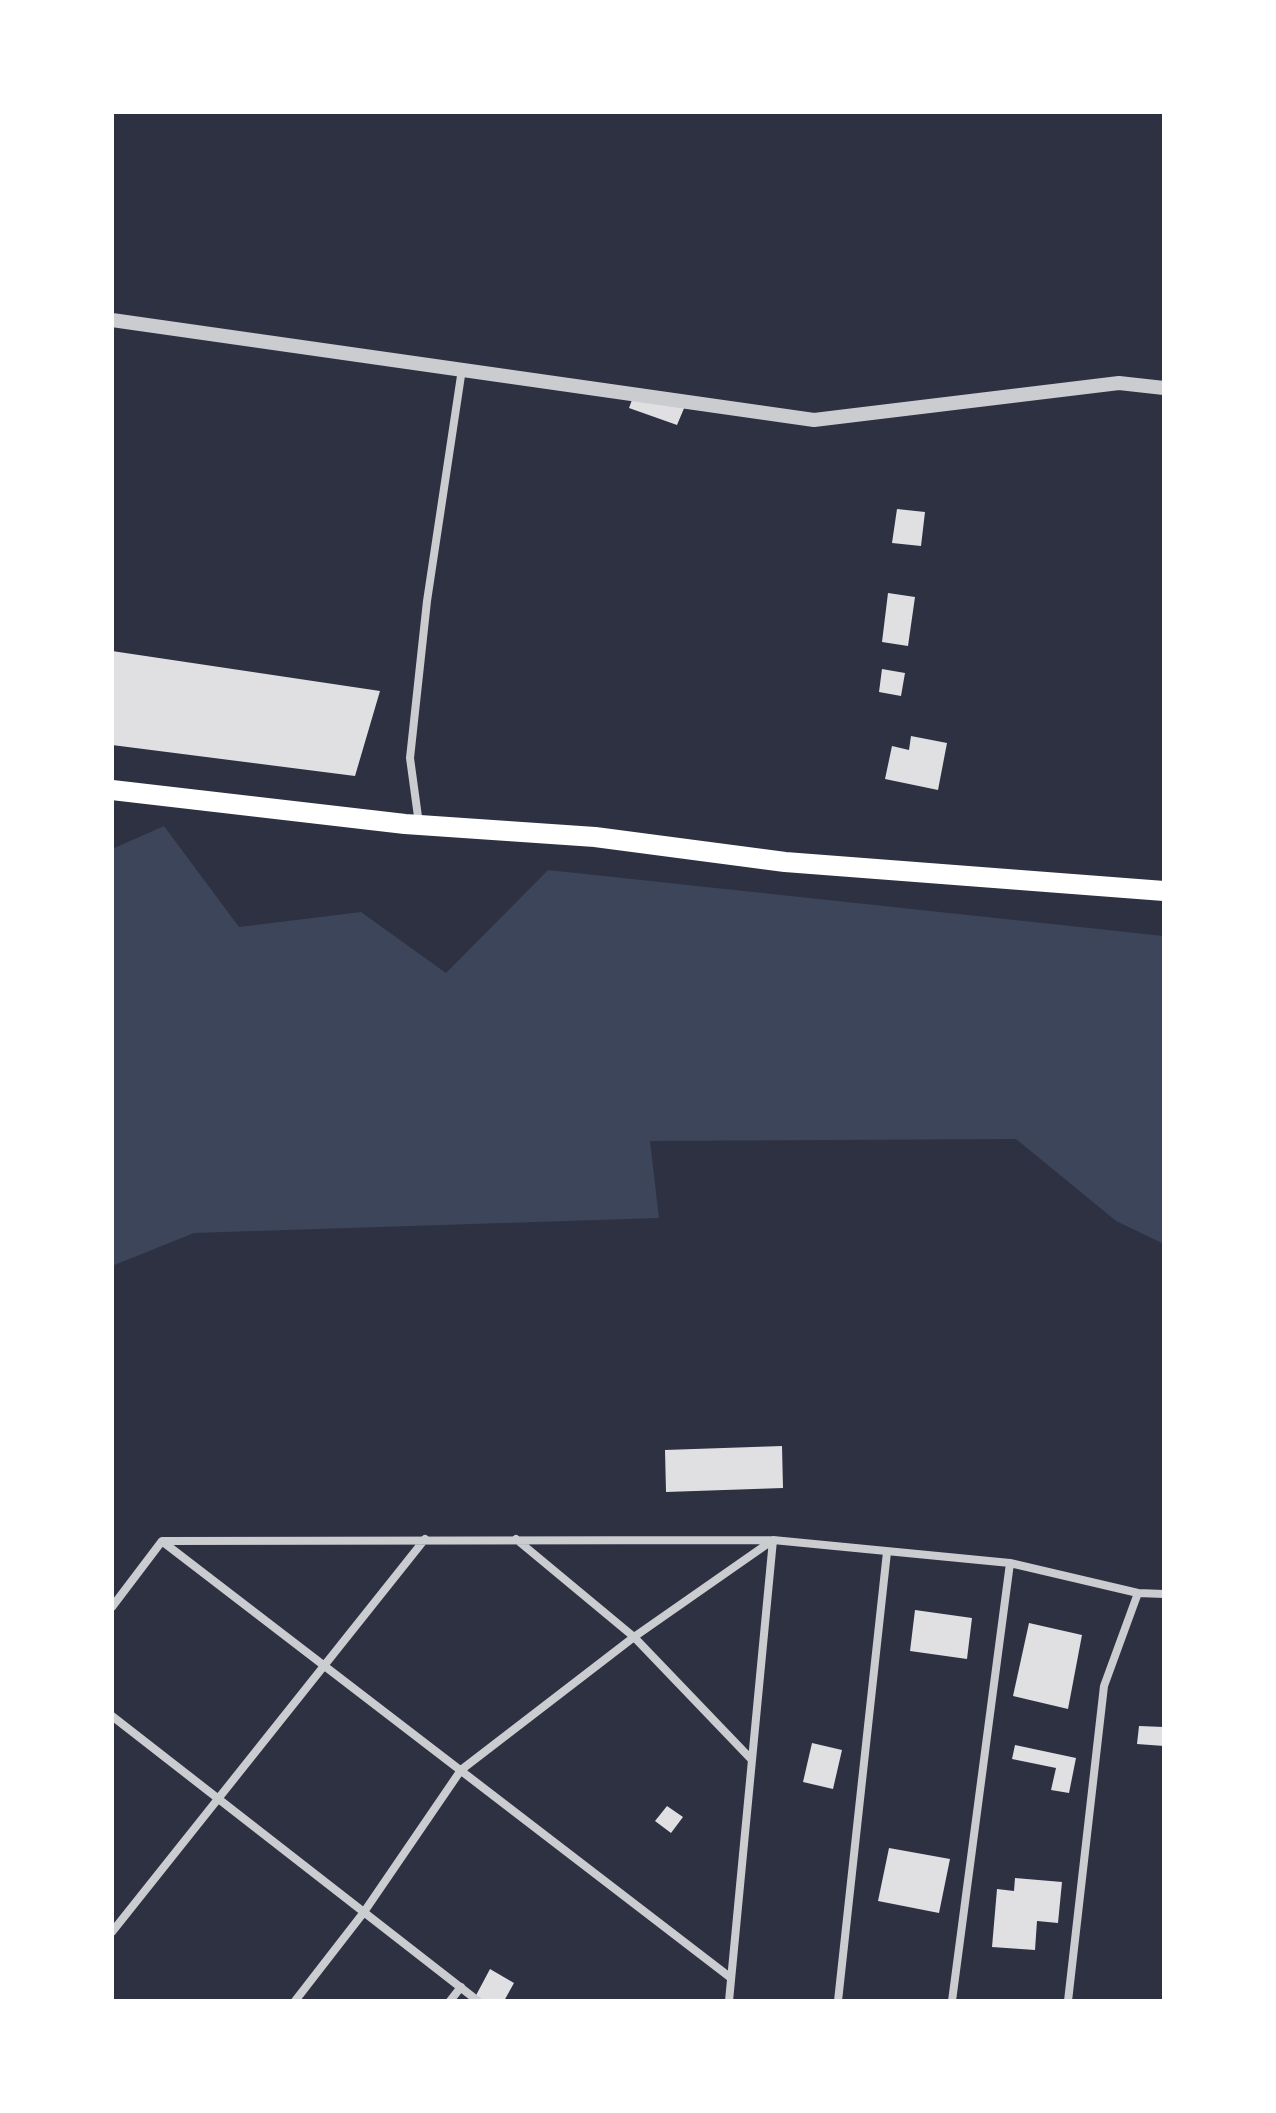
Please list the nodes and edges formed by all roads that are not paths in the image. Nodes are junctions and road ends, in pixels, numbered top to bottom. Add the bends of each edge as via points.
1 (112, 320) edge
2 (462, 369) junction
3 (1164, 388) edge
4 (112, 790) edge
5 (420, 826) junction
6 (1164, 891) edge
7 (515, 1538) junction
8 (425, 1539) junction
9 (773, 1540) junction
10 (162, 1541) junction
11 (887, 1552) junction
12 (1010, 1563) junction
13 (1138, 1593) junction
14 (1164, 1594) edge
15 (112, 1607) edge
16 (634, 1637) junction
17 (324, 1665) junction
18 (112, 1716) edge
19 (751, 1759) junction
20 (461, 1770) junction
21 (217, 1797) junction
22 (364, 1912) junction
23 (112, 1932) edge
24 (731, 1978) junction
25 (461, 1987) junction
26 (295, 2001) edge
27 (450, 2001) edge
28 (478, 2001) edge
29 (729, 2001) edge
30 (838, 2001) edge
31 (952, 2001) edge
32 (1068, 2001) edge

1 - 2 street
2 - 3 street via 814,420 1119,383
2 - 5 street via 410,758
4 - 5 main road
5 - 6 main road via 595,837 785,862
7 - 8 street
7 - 9 street
7 - 16 street
8 - 10 street
8 - 17 street
9 - 11 street
9 - 16 street
9 - 19 street
10 - 15 street
10 - 17 street
11 - 12 street
11 - 30 street
12 - 13 street
12 - 31 street
13 - 14 street
13 - 32 street via 1104,1686
16 - 19 street
16 - 20 street
17 - 20 street
17 - 21 street
18 - 21 street
19 - 24 street
20 - 22 street
20 - 24 street
21 - 22 street
21 - 23 street
22 - 25 street
22 - 26 street
24 - 29 street
25 - 27 street
25 - 28 street

